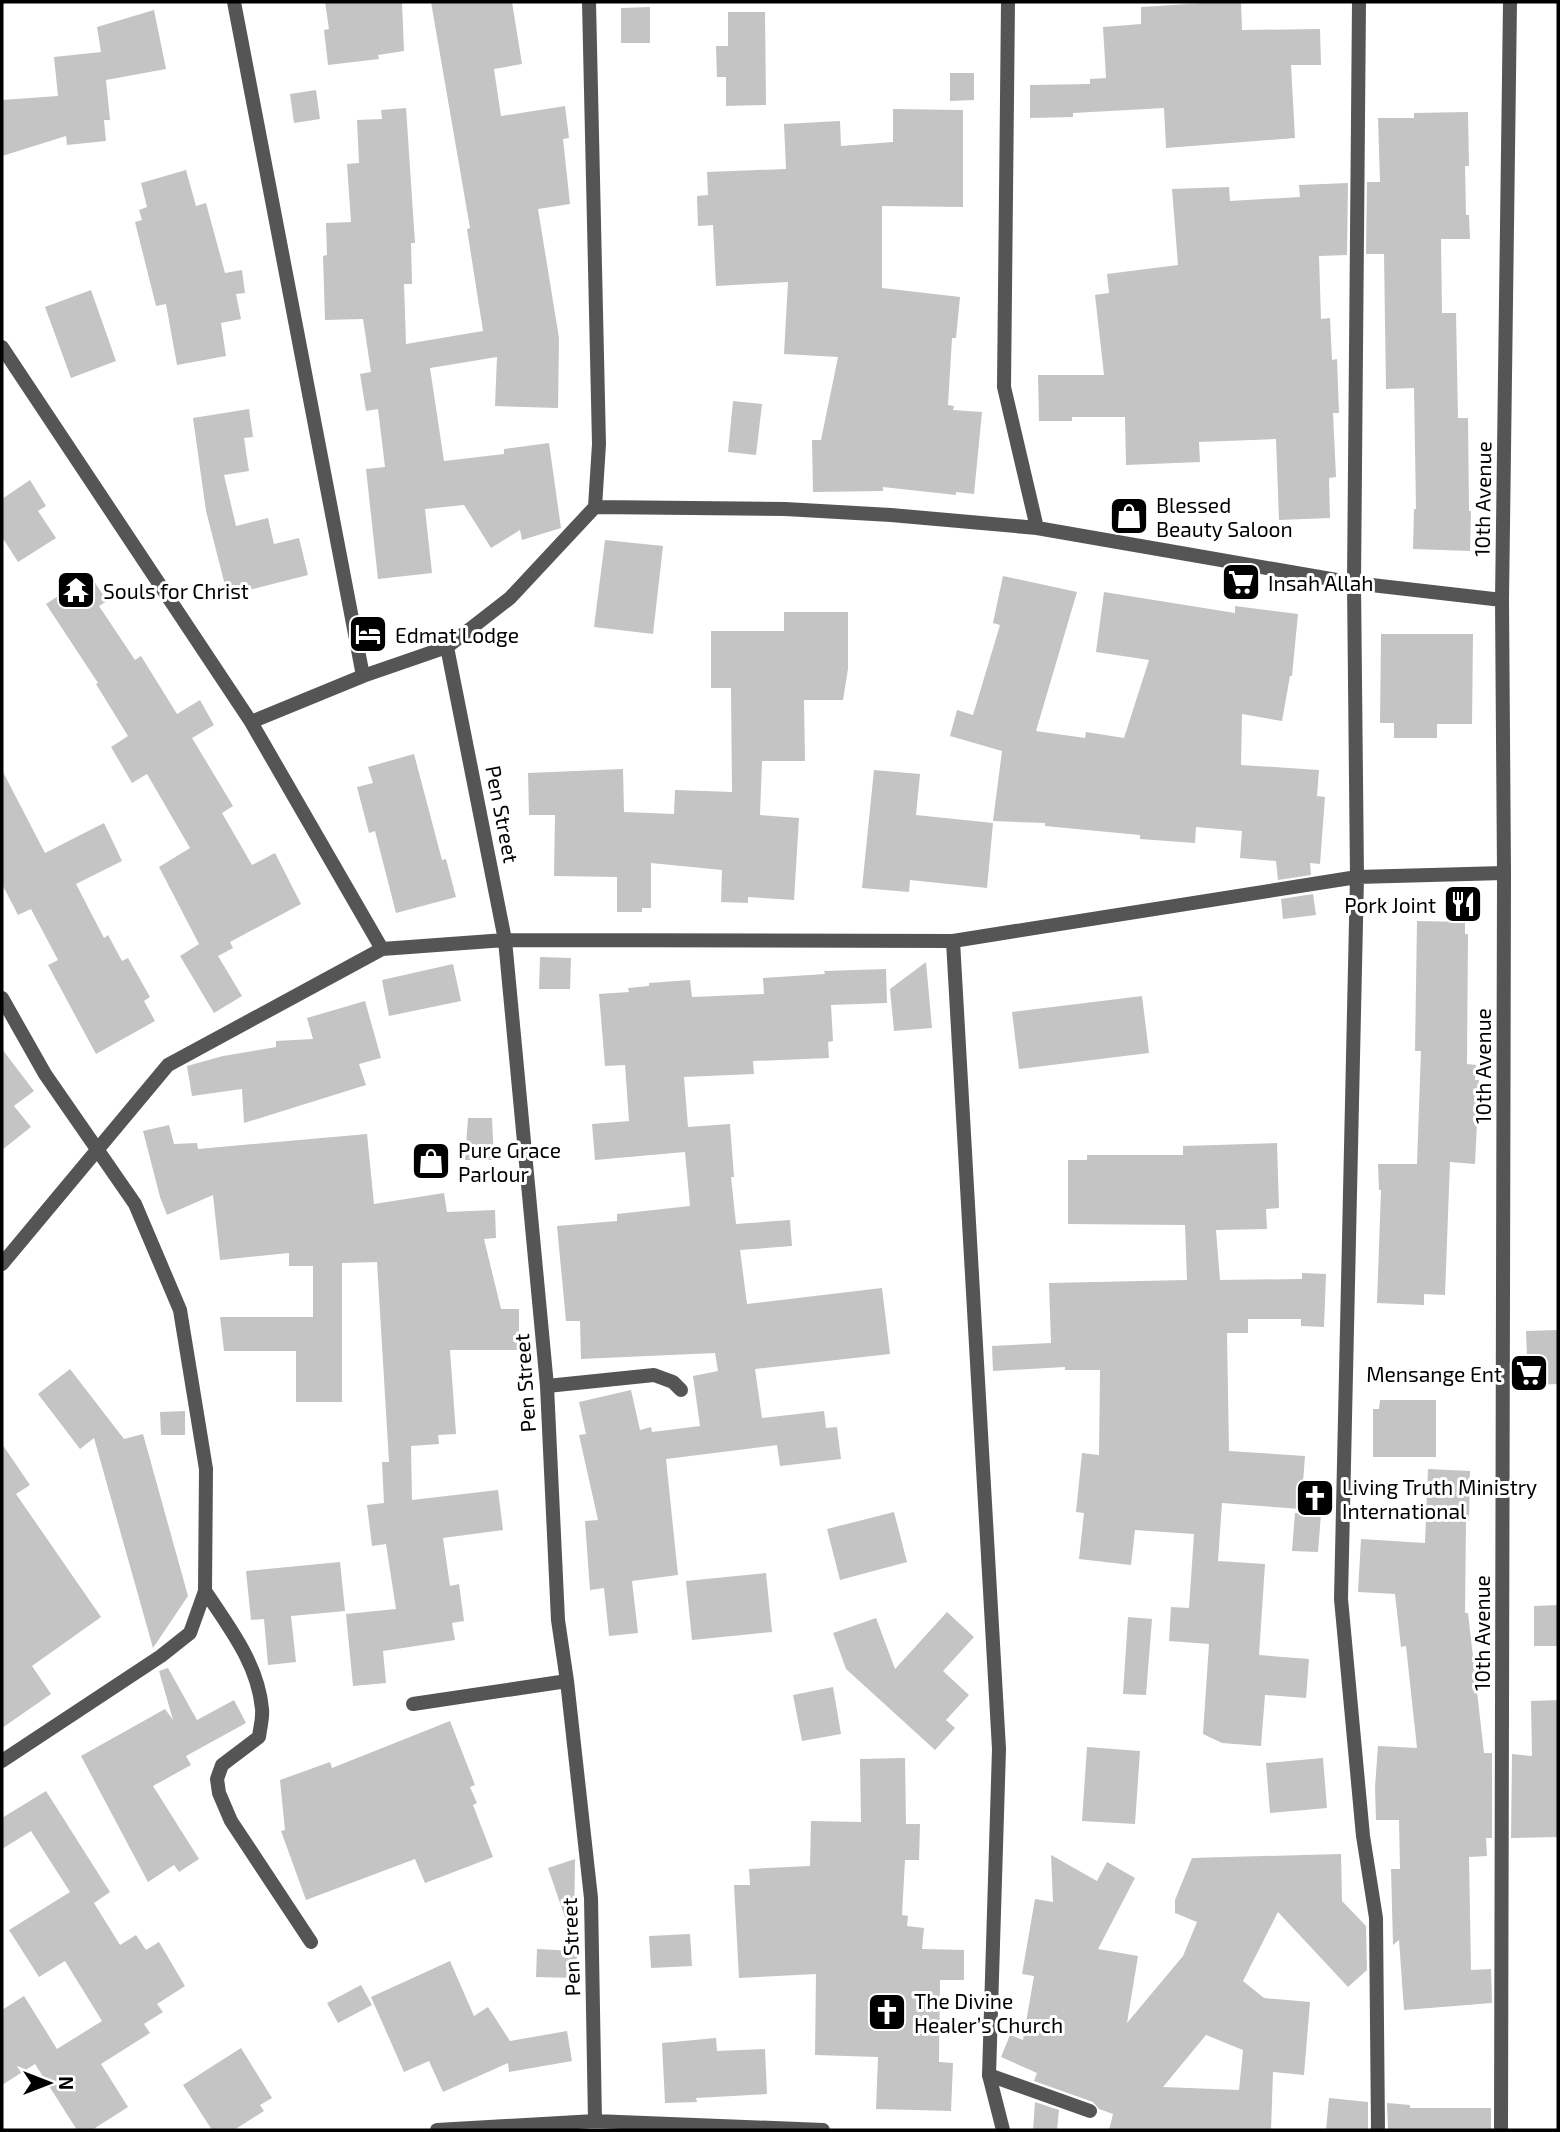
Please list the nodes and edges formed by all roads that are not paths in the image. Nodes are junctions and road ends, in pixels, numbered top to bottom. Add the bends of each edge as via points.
1 (234, 2) edge
2 (589, 2) edge
3 (1008, 2) edge
4 (1359, 2) edge
5 (1510, 2) edge
6 (2, 347) edge
7 (595, 507) junction
8 (1037, 528) junction
9 (1354, 583) junction
10 (1502, 600) junction
11 (447, 647) junction
12 (363, 676) junction
13 (251, 722) junction
14 (1504, 873) junction
15 (1357, 877) junction
16 (505, 940) junction
17 (953, 942) junction
18 (382, 949) junction
19 (2, 998) edge
20 (97, 1152) junction
21 (2, 1264) edge
22 (547, 1386) junction
23 (681, 1390) dead end
24 (205, 1591) junction
25 (567, 1681) junction
26 (413, 1704) dead end
27 (2, 1761) edge
28 (311, 1942) dead end
29 (989, 2074) junction
30 (1090, 2112) dead end
31 (595, 2121) junction
32 (437, 2130) edge
33 (823, 2130) edge
34 (1003, 2130) edge
35 (1378, 2130) edge
36 (1501, 2130) edge

1 - 12 street
2 - 7 street via 599,444
3 - 8 street via 1004,387
4 - 9 street
5 - 10 street, 10th Avenue
6 - 13 street
7 - 8 street via 798,510
7 - 11 street via 510,597
8 - 9 street
9 - 10 street
9 - 15 street
10 - 14 street, 10th Avenue
11 - 12 street
11 - 16 street, Pen Street
12 - 13 street
13 - 18 street
14 - 15 street
14 - 36 street, 10th Avenue
15 - 17 street
15 - 35 street via 1341,1599 1363,1836 1377,1918
16 - 17 street
16 - 18 street
16 - 22 street, Pen Street
17 - 29 street via 999,1749
18 - 20 street via 168,1065
19 - 20 street
20 - 21 street
20 - 24 street via 135,1204 180,1310 206,1469
22 - 23 street via 654,1375
22 - 25 street, Pen Street via 558,1620
24 - 27 street via 190,1633
24 - 28 street via 255,1675 263,1711 259,1737 222,1765 217,1779 219,1794 231,1821
25 - 26 street
25 - 31 street, Pen Street via 591,1898
29 - 30 street
29 - 34 street
31 - 32 street
31 - 33 street

